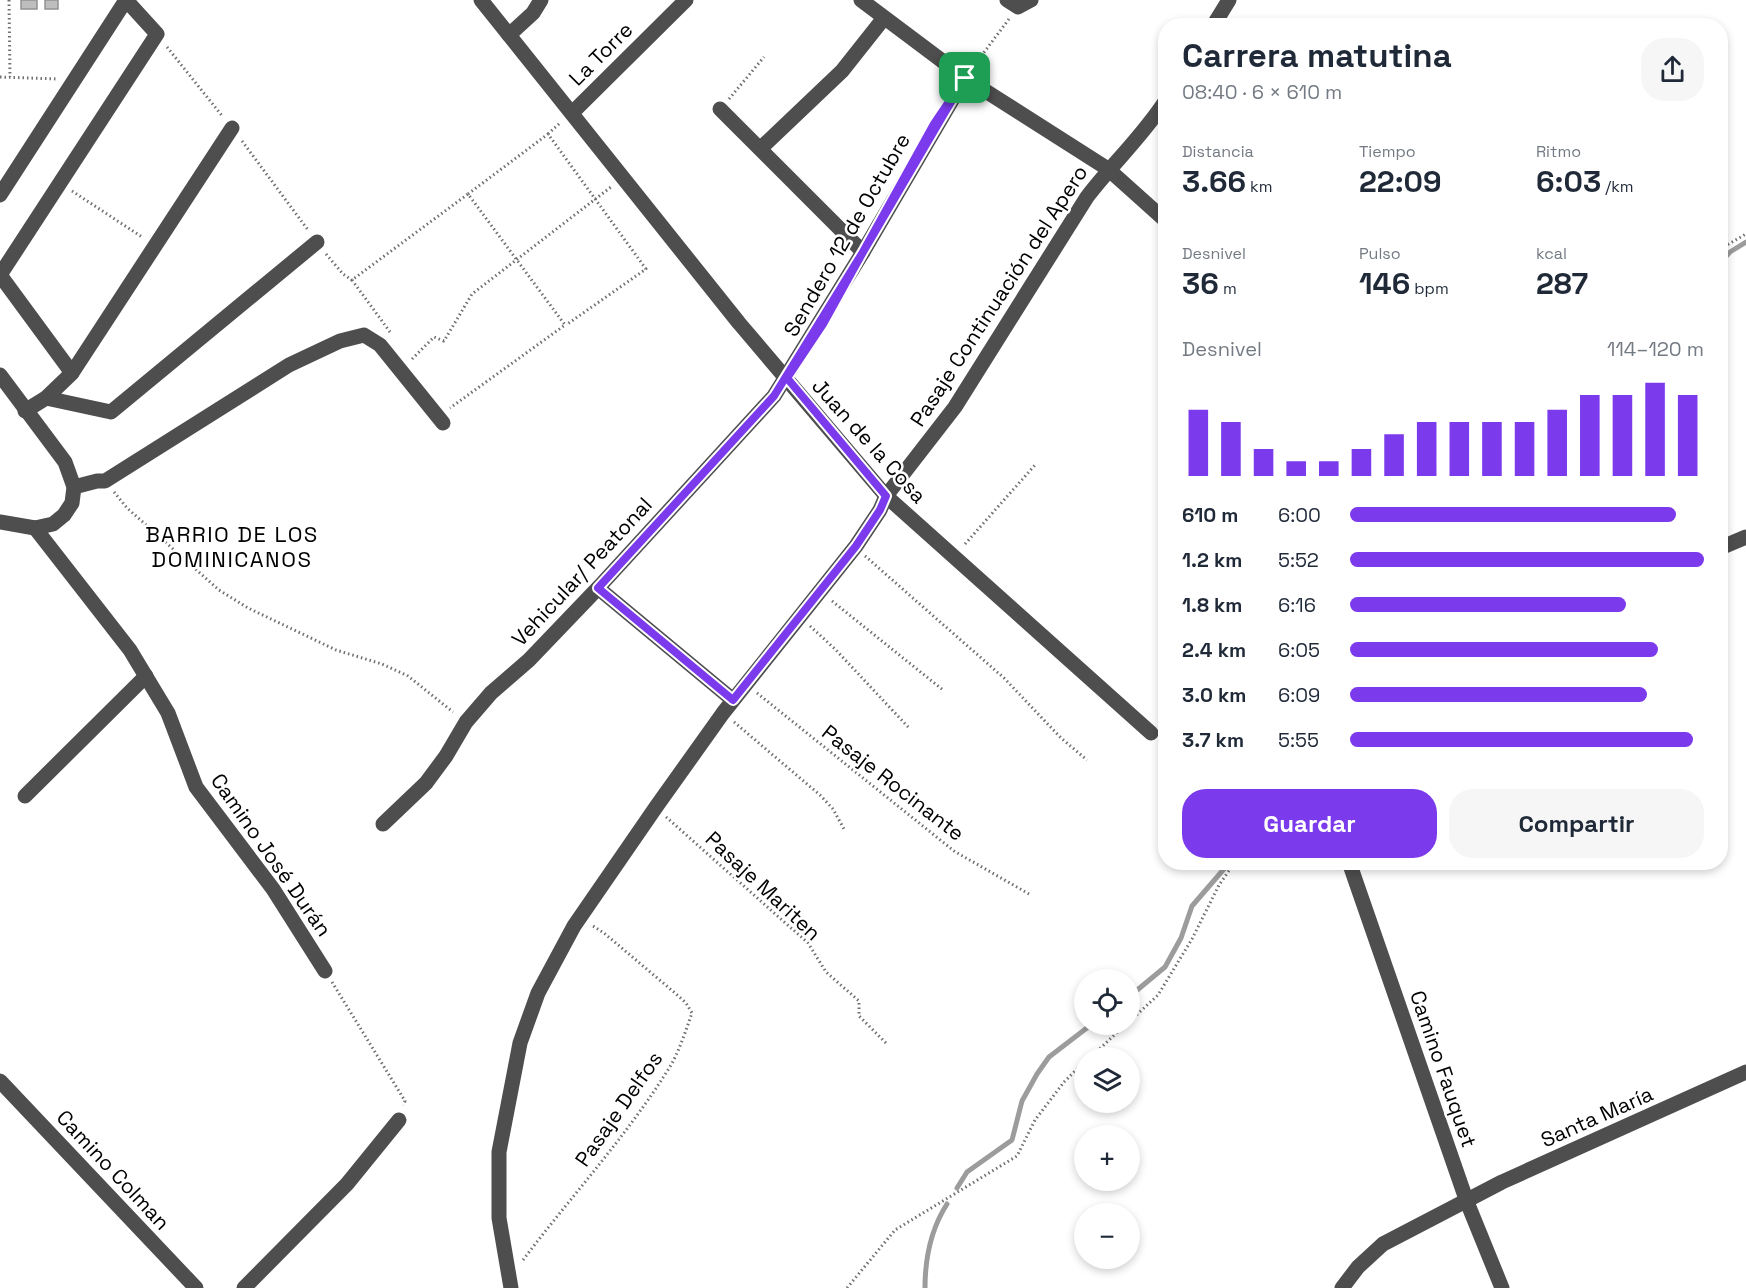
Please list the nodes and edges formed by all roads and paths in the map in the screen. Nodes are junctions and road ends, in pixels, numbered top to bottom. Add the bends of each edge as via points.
1 (9, 0) edge
2 (126, 0) edge
3 (481, 0) edge
4 (541, 0) edge
5 (686, 0) edge
6 (861, 0) edge
7 (1229, 0) edge
8 (1018, 2) edge
9 (884, 18) junction
10 (1218, 18) edge
11 (509, 34) junction
12 (764, 57) dead end
13 (0, 76) edge
14 (10, 76) junction
15 (965, 78) junction
16 (71, 85) junction
17 (720, 109) joint
18 (1158, 111) edge
19 (572, 113) junction
20 (231, 128) dead end
21 (761, 148) junction
22 (1108, 169) junction
23 (622, 178) junction
24 (60, 184) junction
25 (468, 194) junction
26 (0, 195) edge
27 (596, 199) junction
28 (1158, 212) edge
29 (1746, 234) edge
30 (317, 242) joint
31 (1728, 244) edge
32 (154, 245) junction
33 (863, 252) junction
34 (516, 259) junction
35 (0, 275) edge
36 (352, 280) junction
37 (565, 325) junction
38 (393, 337) dead end
39 (405, 352) dead end
40 (72, 373) junction
41 (0, 375) edge
42 (787, 378) junction
43 (46, 398) junction
44 (25, 411) junction
45 (446, 416) joint
46 (1035, 465) dead end
47 (105, 481) junction
48 (74, 488) junction
49 (886, 496) junction
50 (0, 522) edge
51 (34, 528) junction
52 (1746, 537) edge
53 (1728, 545) edge
54 (856, 546) junction
55 (953, 557) junction
56 (598, 588) junction
57 (821, 592) junction
58 (799, 617) junction
59 (146, 676) junction
60 (747, 684) junction
61 (943, 690) dead end
62 (733, 700) junction
63 (723, 713) junction
64 (466, 723) junction
65 (910, 729) dead end
66 (1151, 733) dead end
67 (1087, 760) dead end
68 (25, 795) dead end
69 (656, 807) junction
70 (383, 824) dead end
71 (844, 829) dead end
72 (1229, 870) edge
73 (1352, 870) edge
74 (1029, 894) dead end
75 (574, 926) junction
76 (325, 971) joint
77 (1140, 1012) edge
78 (1114, 1035) edge
79 (886, 1043) dead end
80 (1102, 1047) edge
81 (1074, 1072) edge
82 (1746, 1072) edge
83 (0, 1081) edge
84 (399, 1120) joint
85 (1467, 1203) junction
86 (510, 1283) edge
87 (196, 1288) edge
88 (244, 1288) edge
89 (847, 1288) edge
90 (1342, 1288) edge
91 (1502, 1288) edge

1 - 14 path
2 - 16 street
2 - 24 street via 157,34
3 - 11 street, Juan de la Cosa
4 - 11 street via 533,13
5 - 19 street, La Torre
6 - 9 street
7 - 10 street
8 - 15 path
9 - 15 street
9 - 21 street via 842,71
11 - 19 street, Juan de la Cosa
12 - 17 path
13 - 14 path
14 - 16 path via 55,78
15 - 22 street
15 - 33 street, Vehicular/ Peatonal
16 - 26 street
17 - 21 street
18 - 22 street, Pasaje Continuación del Apero via 1137,141
19 - 23 street, Juan de la Cosa
20 - 32 street
21 - 33 street
22 - 28 street
22 - 49 street, Pasaje Continuación del Apero via 955,407
23 - 27 path
23 - 42 street, Juan de la Cosa
24 - 32 path
24 - 35 street
25 - 27 path via 548,134
25 - 34 path
25 - 36 path
27 - 34 path
27 - 37 path via 646,269
29 - 31 path
30 - 36 path
30 - 43 street via 111,412
32 - 40 street
33 - 42 street, Vehicular/ Peatonal
34 - 37 path
34 - 39 path via 472,294 444,341 434,337 410,360
35 - 40 street
36 - 38 path
37 - 45 path
40 - 43 street
41 - 44 street
42 - 49 street, Juan de la Cosa
42 - 56 street, Vehicular/ Peatonal
43 - 44 street
44 - 48 street via 65,462
45 - 47 street via 380,345 364,335 340,340 289,365
46 - 55 path
47 - 48 street
47 - 64 path via 127,508 219,590 336,650 408,676
48 - 51 street via 72,503 64,515 54,524
49 - 54 street, Pasaje Continuación del Apero
49 - 55 street, Juan de la Cosa
50 - 51 street
51 - 59 street, Camino José Durán
52 - 53 street
54 - 57 street, Pasaje Continuación del Apero
54 - 67 path via 1004,678 1060,738
55 - 66 street, Juan de la Cosa
56 - 62 street
56 - 64 street, Vehicular/ Peatonal via 529,660 491,693
57 - 58 street, Pasaje Continuación del Apero
57 - 61 path
58 - 60 street, Pasaje Continuación del Apero
58 - 65 path via 836,649
59 - 68 street
59 - 76 street, Camino José Durán via 168,713 196,787 273,889
60 - 62 street, Pasaje Continuación del Apero
60 - 74 path, Pasaje Rocinante via 954,851
62 - 63 street, Pasaje Continuación del Apero
63 - 69 street, Pasaje Continuación del Apero
63 - 71 path via 820,795
64 - 70 street, Vehicular/ Peatonal via 426,783
69 - 75 street, Pasaje Continuación del Apero
69 - 79 path, Pasaje Mariten via 808,943 826,972 859,1001 859,1016
72 - 77 path via 1158,995
73 - 85 street, Camino Fauquet
75 - 86 street, Pasaje Continuación del Apero via 538,993 523,1034 499,1152 499,1218
75 - 86 path, Pasaje Delfos via 579,921 604,933 675,993 692,1013 672,1063 641,1109 610,1154 556,1215
76 - 84 path, Camino José Durán via 405,1101
78 - 80 path
81 - 89 path via 1035,1120 1017,1156 895,1230
82 - 85 street, Santa María via 1503,1182
83 - 87 street, Camino Colman
84 - 88 street via 348,1184
85 - 90 street, Santa María via 1383,1244
85 - 91 street, Camino Fauquet

